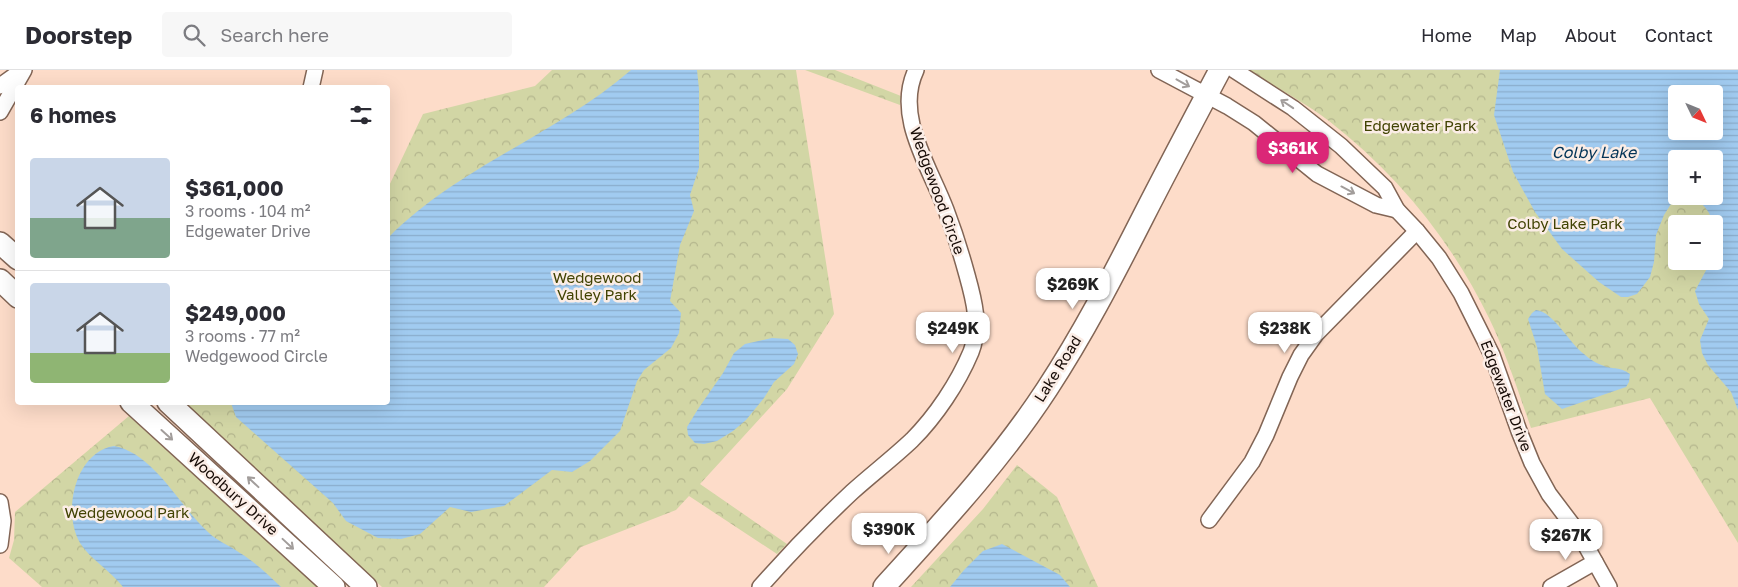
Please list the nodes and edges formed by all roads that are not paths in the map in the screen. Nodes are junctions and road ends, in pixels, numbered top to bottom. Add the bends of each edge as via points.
1 (23, 70) edge
2 (316, 70) edge
3 (916, 70) edge
4 (1160, 70) edge
5 (1220, 70) edge
6 (1234, 70) edge
7 (312, 85) edge
8 (0, 86) edge
9 (1206, 96) junction
10 (0, 112) edge
11 (1397, 210) junction
12 (1417, 231) junction
13 (0, 242) edge
14 (15, 256) edge
15 (0, 280) edge
16 (15, 294) edge
17 (134, 405) edge
18 (171, 405) edge
19 (0, 502) edge
20 (1209, 520) dead end
21 (0, 545) edge
22 (1595, 562) junction
23 (334, 587) edge
24 (366, 587) edge
25 (760, 587) edge
26 (884, 587) edge
27 (1550, 587) edge
28 (1609, 587) edge

1 - 8 street
1 - 10 street
2 - 7 street
3 - 25 street, Wedgewood Circle via 910,87 910,116 914,135 947,211 974,298 977,316 972,350 948,394 913,439 825,518
4 -> 9 street
5 - 9 street, Lake Road
11 -> 6 street, Edgewater Drive via 1385,188 1341,146 1293,108
9 -> 11 street via 1254,123 1317,174 1376,205
9 - 26 street, Lake Road via 1105,291 1046,390 979,481
11 - 12 street, Edgewater Drive
12 - 20 street via 1316,334 1301,355 1252,462
12 - 22 street, Edgewater Drive via 1439,258 1477,322 1532,463
13 - 14 street
15 - 16 street
17 -> 23 street, Woodbury Drive
24 -> 18 street, Woodbury Drive
19 - 21 street via 4,521
22 - 27 street
22 - 28 street, Edgewater Drive

